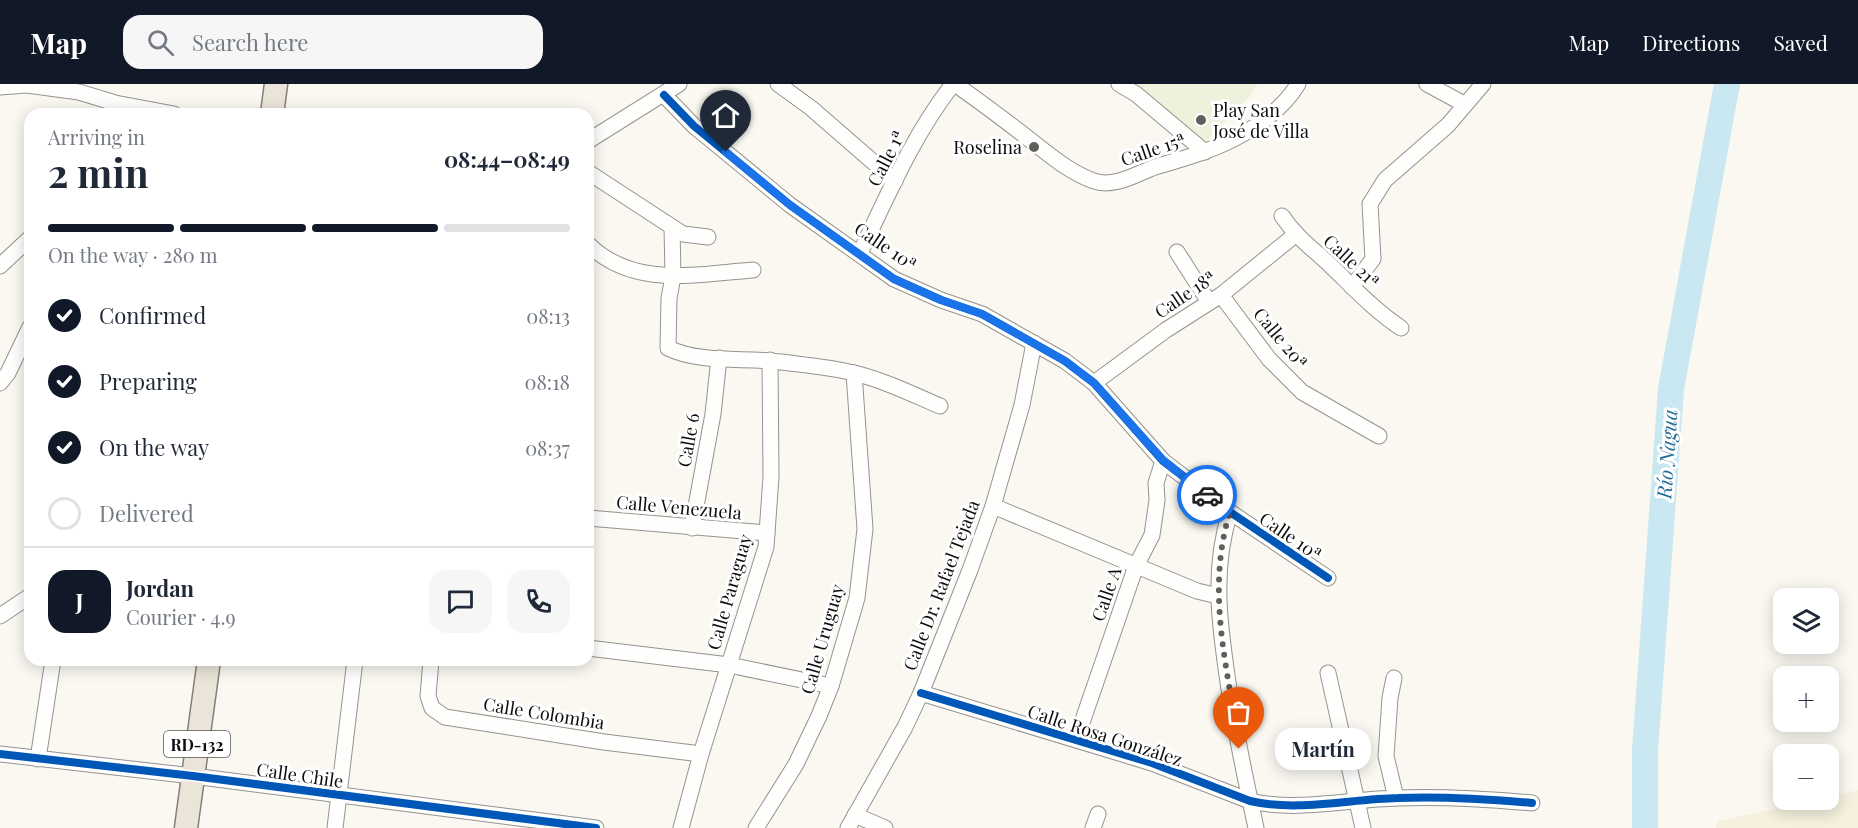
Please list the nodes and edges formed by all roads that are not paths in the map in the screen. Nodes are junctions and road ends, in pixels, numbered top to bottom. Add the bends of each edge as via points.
1 (276, 84) edge
2 (679, 84) edge
3 (778, 84) edge
4 (954, 84) edge
5 (1119, 84) edge
6 (1299, 84) edge
7 (1427, 84) edge
8 (1483, 84) edge
9 (27, 85) edge
10 (79, 88) edge
11 (3, 90) edge
12 (664, 95) junction
13 (1464, 104) junction
14 (110, 108) edge
15 (273, 108) edge
16 (594, 137) edge
17 (1205, 152) junction
18 (594, 176) edge
19 (895, 181) junction
20 (1282, 216) dead end
21 (672, 227) junction
22 (1295, 235) junction
23 (708, 237) dead end
24 (24, 244) edge
25 (594, 250) edge
26 (1178, 252) dead end
27 (860, 253) junction
28 (0, 266) edge
29 (753, 270) dead end
30 (673, 277) junction
31 (1352, 287) junction
32 (1215, 299) junction
33 (1401, 328) dead end
34 (24, 340) edge
35 (1034, 343) junction
36 (719, 358) junction
37 (770, 360) junction
38 (854, 373) junction
39 (1094, 383) junction
40 (0, 384) edge
41 (940, 406) dead end
42 (1379, 436) dead end
43 (1163, 460) junction
44 (993, 506) junction
45 (1230, 512) junction
46 (594, 519) edge
47 (692, 528) junction
48 (767, 533) junction
49 (1136, 566) junction
50 (1328, 578) dead end
51 (1218, 596) junction
52 (24, 600) edge
53 (0, 616) edge
54 (594, 649) edge
55 (729, 665) junction
56 (52, 666) edge
57 (207, 666) edge
58 (354, 666) edge
59 (430, 666) edge
60 (1328, 673) dead end
61 (1394, 678) dead end
62 (831, 686) junction
63 (921, 693) junction
64 (1077, 740) junction
65 (0, 754) edge
66 (701, 754) junction
67 (39, 759) junction
68 (193, 776) junction
69 (338, 795) junction
70 (1396, 798) junction
71 (1250, 801) junction
72 (1356, 802) junction
73 (1532, 802) dead end
74 (484, 821) edge
75 (852, 822) edge
76 (186, 828) edge
77 (335, 828) edge
78 (596, 828) edge
79 (681, 828) edge
80 (756, 828) edge
81 (885, 828) edge
82 (1256, 828) edge
83 (1363, 828) edge

1 - 15 main road
2 - 12 street
3 - 19 street
4 - 17 street, Calle 15ª via 1053,158 1096,182 1116,182
4 - 19 street, Calle 1ª via 934,108
5 - 17 street
6 - 17 street, Calle 15ª via 1271,115
7 - 13 street
8 - 13 street
9 - 10 street
9 - 11 street
10 - 14 street
12 - 16 street
12 - 27 street, Calle 10ª via 694,126 790,205
13 - 31 street via 1448,125 1385,180 1370,204 1373,259
18 - 21 street
19 - 27 street, Calle 1ª
20 - 22 street, Calle 21ª
21 - 23 street via 683,234
21 - 30 street
22 - 31 street, Calle 21ª
22 - 32 street, Calle 18ª
24 - 28 street
25 - 30 street via 601,257 638,272
26 - 32 street, Calle 20ª
27 - 35 street, Calle 10ª via 894,279 982,314
29 - 30 street
30 - 36 street via 668,348 680,354
31 - 33 street, Calle 21ª
32 - 39 street, Calle 18ª
32 - 42 street, Calle 20ª via 1302,392
34 - 40 street
35 - 39 street, Calle 10ª
35 - 44 street, Calle Dr. Rafael Tejada via 1022,405
36 - 37 street
36 - 47 street, Calle 6
37 - 38 street
37 - 48 street, Calle Paraguay via 771,477
38 - 41 street
38 - 62 street, Calle Uruguay via 865,529 857,598
39 - 43 street, Calle 10ª
43 - 45 street, Calle 10ª
43 - 49 street, Calle A via 1156,483 1152,535
44 - 49 street
44 - 63 street, Calle Dr. Rafael Tejada
45 - 50 street, Calle 10ª
45 - 51 street via 1222,536
46 - 47 street, Calle Venezuela
47 - 48 street, Calle Venezuela
48 - 55 street, Calle Paraguay
49 - 51 street
49 - 64 street, Calle A
51 - 71 street via 1234,729
52 - 53 street
54 - 55 street
55 - 62 street
55 - 66 street, Calle Paraguay
56 - 67 street
57 - 68 main road, RD-132
58 - 69 street
59 - 66 street, Calle Colombia via 428,696 432,708 445,717
60 - 72 street
61 - 70 street via 1386,756
62 - 80 street, Calle Uruguay via 796,764
63 - 64 street, Calle Rosa González
63 - 75 street, Calle Dr. Rafael Tejada
64 - 71 street, Calle Rosa González via 1152,763
65 - 67 street, Calle Chile
66 - 79 street, Calle Paraguay
67 - 68 street, Calle Chile
68 - 69 street, Calle Chile
68 - 76 main road, RD-132
69 - 74 street, Calle Chile
69 - 77 street
70 - 72 street, Calle Rosa González
70 - 73 street, Calle Rosa González
71 - 72 street, Calle Rosa González
71 - 82 street
72 - 83 street
74 - 78 street, Calle Chile
75 - 81 street

